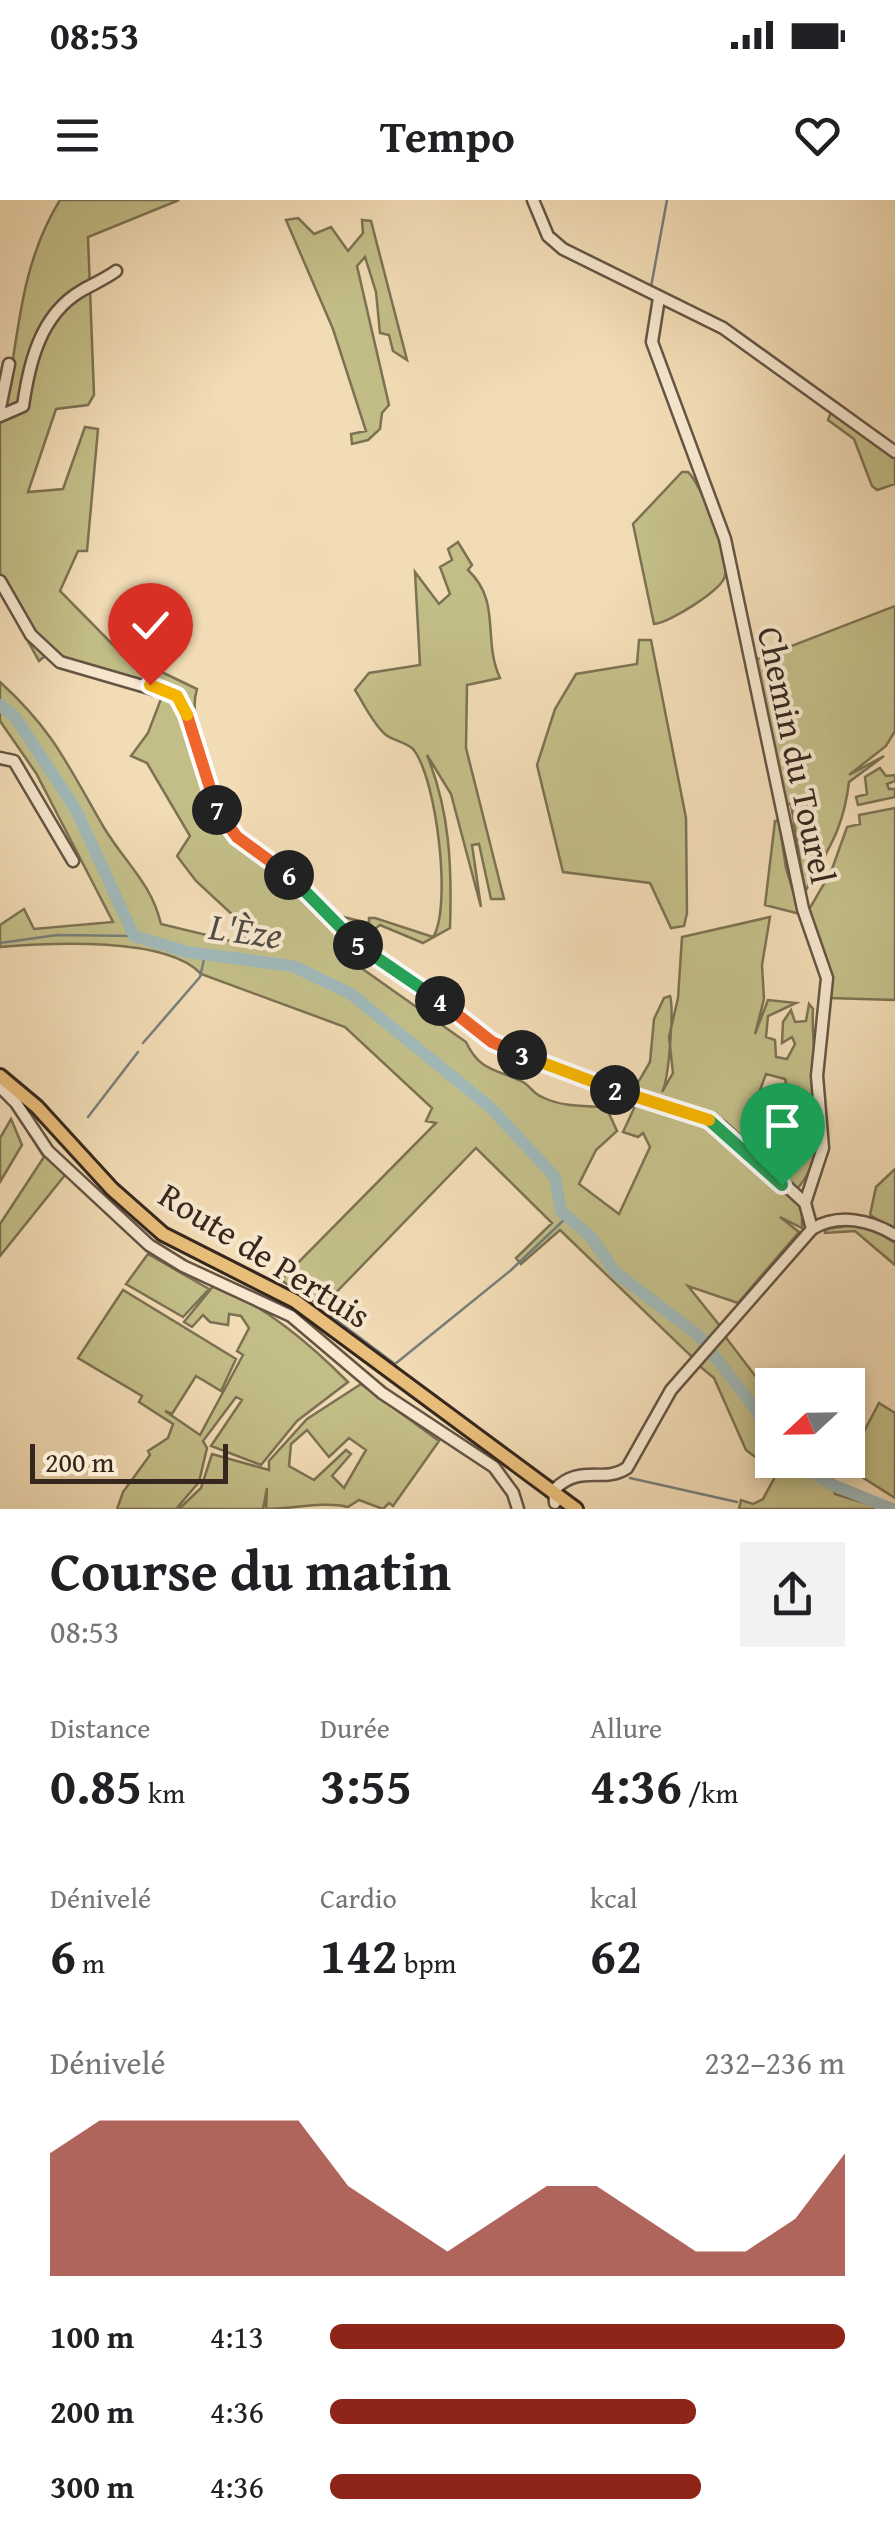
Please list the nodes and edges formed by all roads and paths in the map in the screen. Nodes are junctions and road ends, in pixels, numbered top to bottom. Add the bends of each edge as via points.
1 (533, 200) edge
2 (116, 271) dead end
3 (659, 298) junction
4 (9, 364) dead end
5 (0, 408) edge
6 (0, 416) edge
7 (895, 452) edge
8 (0, 581) edge
9 (0, 758) edge
10 (74, 862) dead end
11 (0, 1076) edge
12 (0, 1088) edge
13 (804, 1203) junction
14 (812, 1228) junction
15 (895, 1236) edge
16 (556, 1502) edge
17 (518, 1509) edge
18 (576, 1509) edge

1 - 3 street via 548,236 562,249
2 - 6 street via 78,292 56,316 33,346 23,406
3 - 7 street via 723,328
3 - 13 street, Chemin du Tourel via 652,342 725,538 803,909 827,978 817,1076 823,1148
4 - 5 street
8 - 13 street via 31,635 60,662 177,696 226,826 294,878 359,946 492,1042 722,1126
9 - 10 street via 14,760
11 - 16 main road, Route de Pertuis via 147,1222 295,1301
12 - 17 street via 48,1150 149,1245 292,1316 382,1393 494,1467
13 - 14 street
14 - 15 street via 862,1221
14 - 16 street via 664,1399 627,1468 568,1480
16 - 18 main road, Route de Pertuis

